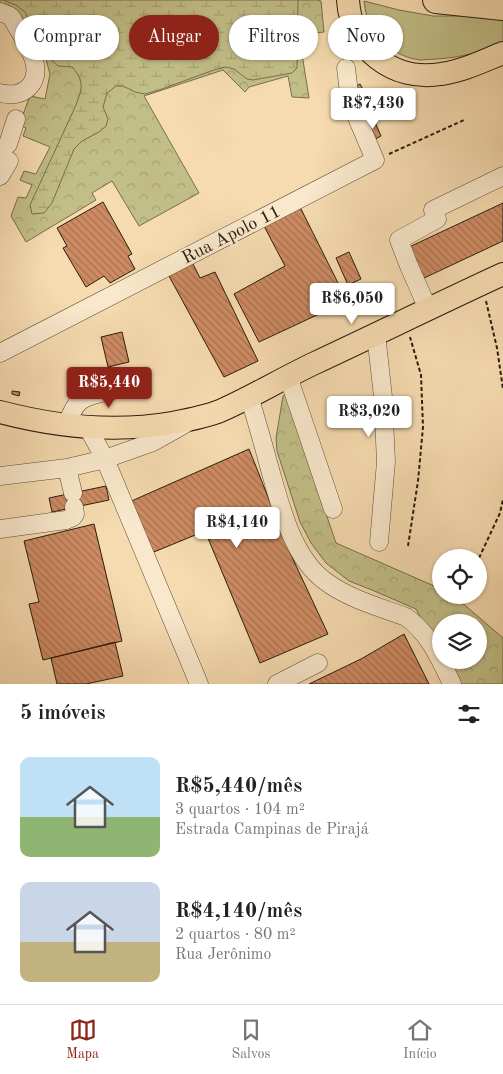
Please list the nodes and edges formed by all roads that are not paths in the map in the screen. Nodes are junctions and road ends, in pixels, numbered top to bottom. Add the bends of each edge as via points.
1 (436, 0) edge
2 (348, 1) edge
3 (503, 7) edge
4 (0, 12) edge
5 (503, 52) edge
6 (346, 68) dead end
7 (0, 93) edge
8 (16, 120) dead end
9 (2, 166) edge
10 (503, 176) edge
11 (503, 274) edge
12 (428, 309) junction
13 (376, 334) junction
14 (0, 353) edge
15 (288, 376) junction
16 (113, 390) dead end
17 (249, 396) junction
18 (0, 412) edge
19 (208, 414) junction
20 (78, 427) junction
21 (105, 459) junction
22 (67, 468) junction
23 (0, 476) edge
24 (333, 508) dead end
25 (0, 529) edge
26 (379, 542) dead end
27 (318, 663) dead end
28 (199, 684) edge
29 (277, 684) edge
30 (452, 684) edge

1 - 3 highway
2 - 5 main road via 354,27 366,48 403,72 427,76 442,74
4 - 7 street via 13,20 34,57 36,69 31,86 24,92 16,95
6 - 14 street, Rua Apolo 11 via 349,93 375,160
8 - 9 street
10 - 12 street via 433,210 437,219 399,240
11 - 12 main road
12 - 13 main road
13 - 15 main road
13 - 26 street via 386,462
15 - 17 main road
15 - 24 street
16 - 20 street via 88,396 75,404 70,414
17 - 19 main road
17 - 30 street via 280,506 309,565 323,580 343,593 414,622 432,645
18 - 20 main road
19 - 20 main road via 159,426
19 - 21 street via 153,442
20 - 21 street
21 - 22 street
21 - 28 street
22 - 23 street
22 - 25 street via 74,500 73,517
27 - 29 street

